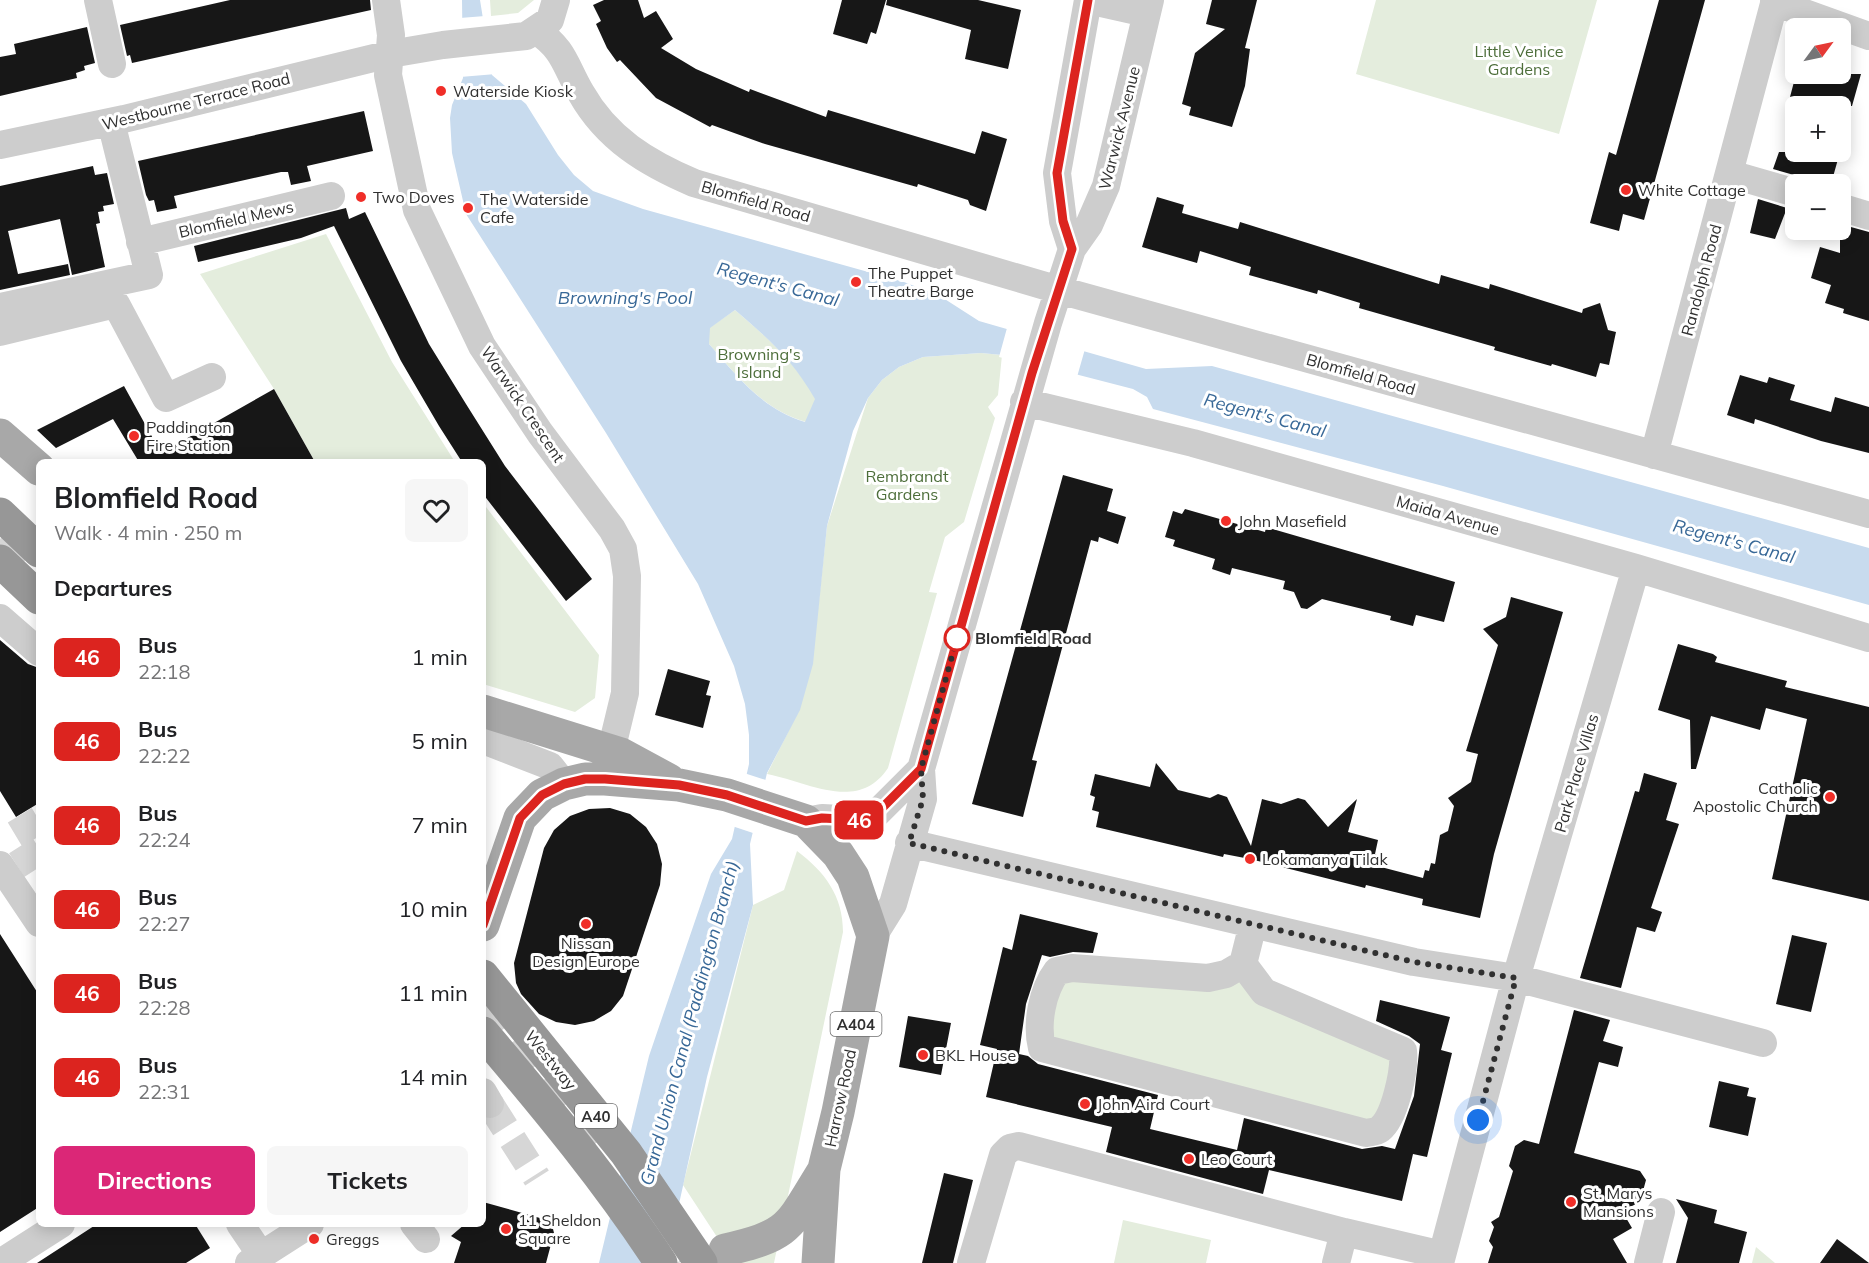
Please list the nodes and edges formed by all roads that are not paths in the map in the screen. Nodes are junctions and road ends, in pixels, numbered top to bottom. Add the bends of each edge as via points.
1 (98, 0) edge
2 (386, 0) edge
3 (556, 0) edge
4 (1088, 0) edge
5 (1775, 1) edge
6 (1148, 6) edge
7 (537, 31) junction
8 (1869, 36) edge
9 (390, 54) junction
10 (112, 64) dead end
11 (111, 122) junction
12 (0, 145) edge
13 (1730, 174) junction
14 (1785, 191) edge
15 (331, 196) dead end
16 (1851, 210) edge
17 (1869, 216) edge
18 (140, 242) junction
19 (1072, 249) junction
20 (1059, 290) junction
21 (0, 307) edge
22 (0, 332) edge
23 (212, 377) dead end
24 (1024, 402) junction
25 (0, 435) edge
26 (1654, 455) junction
27 (36, 466) edge
28 (0, 514) edge
29 (1869, 514) edge
30 (36, 548) edge
31 (0, 561) edge
32 (1636, 568) junction
33 (36, 595) edge
34 (0, 618) edge
35 (1869, 638) edge
36 (36, 649) edge
37 (486, 712) edge
38 (486, 741) edge
39 (611, 751) junction
40 (921, 769) junction
41 (564, 784) junction
42 (679, 785) junction
43 (792, 817) junction
44 (909, 843) junction
45 (0, 865) edge
46 (486, 916) edge
47 (36, 919) edge
48 (1253, 924) junction
49 (873, 936) junction
50 (1243, 964) junction
51 (1516, 978) junction
52 (486, 980) edge
53 (486, 1037) edge
54 (1763, 1043) dead end
55 (824, 1169) junction
56 (1662, 1212) dead end
57 (648, 1217) dead end
58 (56, 1227) edge
59 (241, 1227) edge
60 (305, 1227) edge
61 (1344, 1232) junction
62 (708, 1252) edge
63 (255, 1259) edge
64 (1441, 1259) edge
65 (0, 1263) edge
66 (661, 1263) edge
67 (818, 1263) edge
68 (971, 1263) edge
69 (1336, 1263) edge
70 (1648, 1263) edge

1 - 10 street
2 - 9 street, Warwick Crescent via 392,35
3 - 7 street via 550,20
4 - 6 street
4 - 19 street via 1057,173 1063,221
5 - 8 street
5 - 13 street, Randolph Road
6 - 19 street, Warwick Avenue via 1106,186 1089,225
7 - 9 street, Westbourne Terrace Road via 502,40
7 - 20 street, Blomfield Road via 560,49 593,112 631,151 656,166 694,183
9 - 11 street, Westbourne Terrace Road
9 - 39 street, Warwick Crescent via 388,75 417,210 448,278 482,346 623,549 627,576 625,693
11 - 12 street, Westbourne Terrace Road
11 - 18 street
13 - 14 street
13 - 26 street, Randolph Road
15 - 18 street, Blomfield Mews
16 - 17 street
18 - 21 street via 149,275
19 - 20 street, Warwick Avenue
20 - 24 street, Warwick Avenue
20 - 26 street, Blomfield Road
22 - 23 street via 116,304 166,398
24 - 32 street, Maida Avenue via 1193,443
24 - 40 street
25 - 27 main road
26 - 29 street, Blomfield Road
28 - 30 highway
31 - 33 highway
32 - 35 street, Maida Avenue
32 - 51 street, Park Place Villas
34 - 36 street
37 - 39 main road, Harrow Road / A404
38 - 41 street via 550,766
39 - 42 main road, Harrow Road / A404
40 - 43 street via 877,813 861,820
40 - 44 street via 923,799
41 - 42 main road, Harrow Road / A404 via 605,779
41 - 46 main road, Harrow Road / A404 via 542,795 520,818
42 - 43 main road, Harrow Road / A404 via 727,795
43 - 49 main road, Harrow Road / A404 via 838,854 853,877
44 - 48 street
44 - 49 street via 893,904
45 - 47 street
48 - 50 street
48 - 51 street via 1414,962
49 - 55 main road, Harrow Road / A404
50 - 50 street via 1264,993 1403,1052 1405,1064 1389,1120 1378,1131 1366,1133 1042,1048 1038,1031 1049,982 1057,971 1072,968 1208,978
51 - 54 street
51 - 64 street, Park Place Villas
52 - 62 highway, Westway / A40, bridge
53 - 66 highway, Westway / A40 via 611,1190
55 - 62 main road, Harrow Road / A404 via 784,1229 750,1245
55 - 67 main road, Harrow Road / A404
56 - 70 street
57 - 62 main road, bridge
58 - 65 street
59 - 63 street
60 - 63 street
61 - 64 street
61 - 68 street via 1019,1146 1003,1155
61 - 69 street

